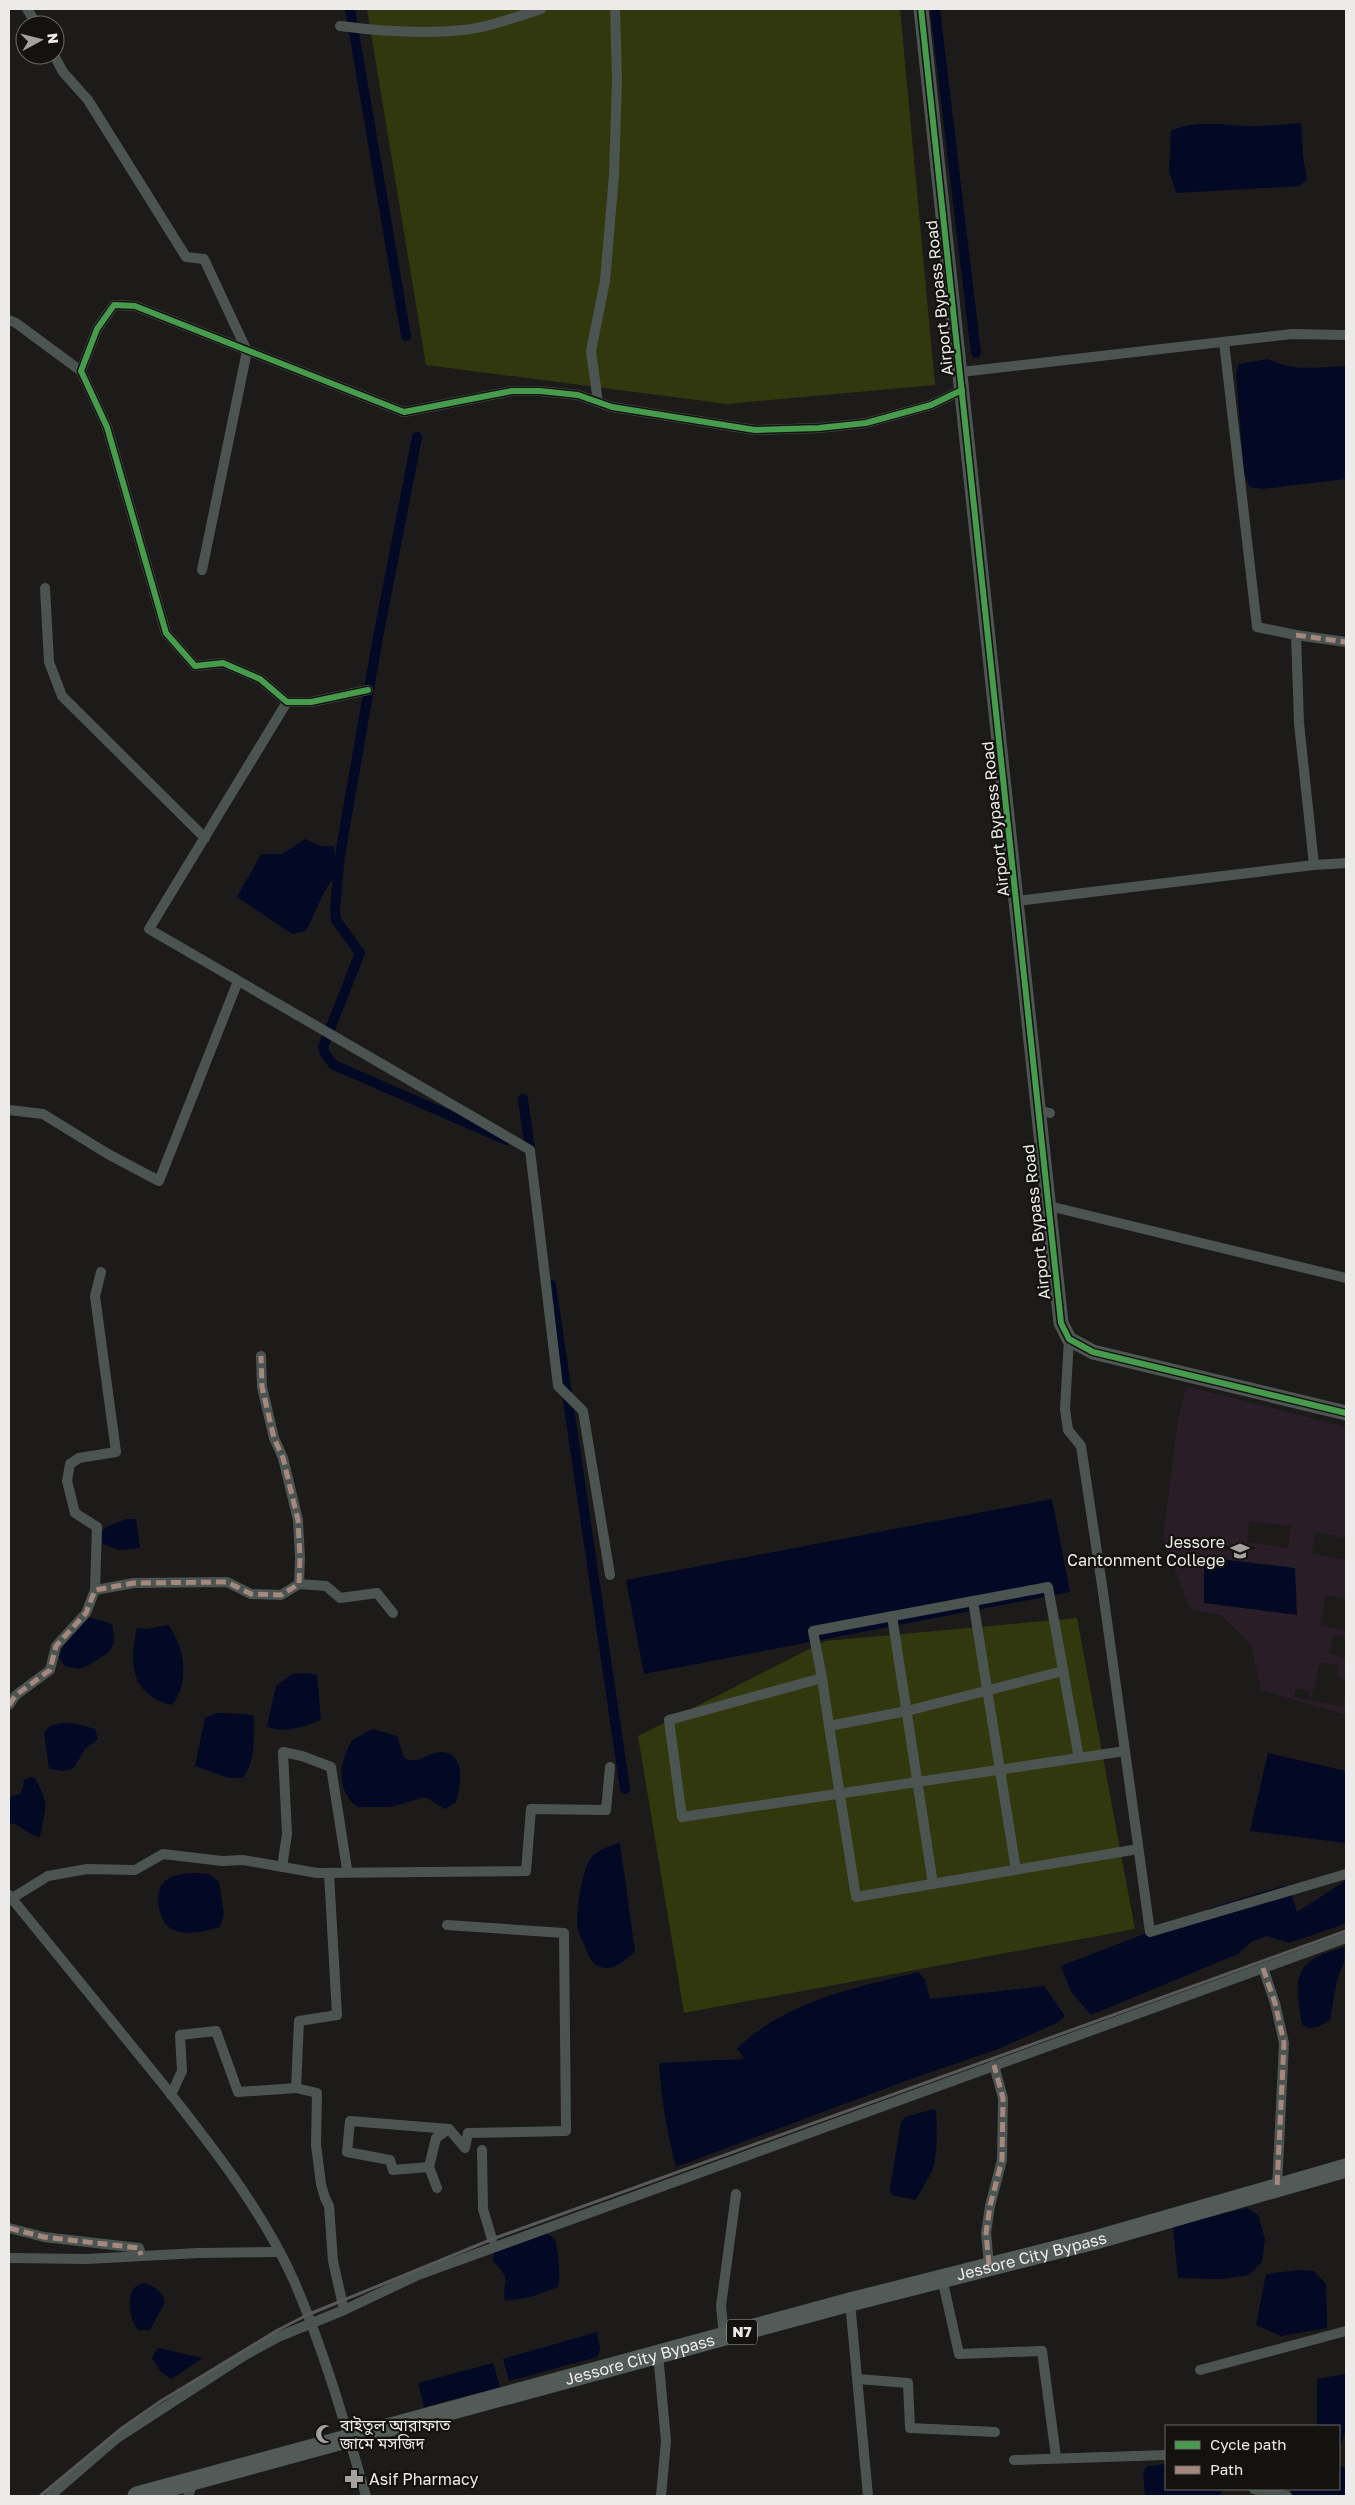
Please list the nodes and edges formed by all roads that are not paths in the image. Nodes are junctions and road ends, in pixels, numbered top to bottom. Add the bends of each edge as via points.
1 (541, 9) edge
2 (615, 9) edge
3 (921, 9) edge
4 (340, 26) dead end
5 (59, 65) edge
6 (9, 320) edge
7 (1346, 335) edge
8 (1224, 342) junction
9 (248, 351) junction
10 (81, 371) junction
11 (960, 372) junction
12 (962, 390) junction
13 (598, 402) junction
14 (202, 570) dead end
15 (45, 588) dead end
16 (1296, 634) junction
17 (1346, 642) edge
18 (368, 690) dead end
19 (287, 702) junction
20 (205, 838) junction
21 (1346, 863) edge
22 (1314, 865) junction
23 (1017, 901) junction
24 (238, 981) junction
25 (9, 1110) edge
26 (1049, 1206) junction
27 (101, 1272) dead end
28 (1346, 1278) edge
29 (1069, 1339) junction
30 (261, 1356) dead end
31 (1346, 1413) edge
32 (610, 1576) dead end
33 (299, 1584) junction
34 (95, 1590) junction
35 (973, 1601) junction
36 (393, 1613) dead end
37 (892, 1616) junction
38 (1063, 1671) junction
39 (822, 1678) junction
40 (987, 1690) junction
41 (9, 1704) edge
42 (907, 1711) junction
43 (829, 1726) junction
44 (1125, 1751) junction
45 (1079, 1758) junction
46 (610, 1767) dead end
47 (1000, 1769) junction
48 (916, 1782) junction
49 (838, 1793) junction
50 (1138, 1848) junction
51 (282, 1867) junction
52 (347, 1869) dead end
53 (1016, 1870) junction
54 (330, 1873) junction
55 (1346, 1874) edge
56 (933, 1884) junction
57 (10, 1898) edge
58 (447, 1925) dead end
59 (1346, 1938) edge
60 (1263, 1968) junction
61 (994, 2065) junction
62 (296, 2088) junction
63 (171, 2095) junction
64 (449, 2129) junction
65 (482, 2150) dead end
66 (429, 2167) junction
67 (1346, 2168) edge
68 (1277, 2187) junction
69 (437, 2188) dead end
70 (736, 2194) dead end
71 (9, 2228) edge
72 (492, 2239) dead end
73 (278, 2252) junction
74 (141, 2255) junction
75 (9, 2258) edge
76 (989, 2265) junction
77 (942, 2278) junction
78 (850, 2302) junction
79 (344, 2310) junction
80 (310, 2322) junction
81 (1346, 2331) edge
82 (724, 2336) junction
83 (658, 2354) junction
84 (1200, 2370) dead end
85 (858, 2378) junction
86 (995, 2432) dead end
87 (349, 2438) junction
88 (1165, 2455) edge
89 (1056, 2457) junction
90 (1014, 2460) dead end
91 (191, 2488) edge
92 (1259, 2490) edge
93 (50, 2496) edge
94 (137, 2496) edge
95 (366, 2496) edge
96 (661, 2496) edge
97 (868, 2496) edge
98 (1287, 2496) edge

1 - 4 street via 463,30 370,30
2 - 13 street via 618,79 614,176 605,282 591,351
3 - 11 street, Airport Bypass Road
5 - 9 street via 88,100 186,257 204,259
6 - 10 street
7 - 8 street via 1292,334
8 - 11 street
8 - 16 street via 1257,627
9 - 10 street via 135,306 114,305 97,329
9 - 13 street via 404,412 512,391 578,395
9 - 14 street
10 - 19 street via 107,427 166,633 195,666 223,663 260,679
11 - 12 street, Airport Bypass Road
12 - 13 street via 931,406 866,423 755,430 667,417
12 - 23 street, Airport Bypass Road
15 - 20 street via 49,662 62,696
16 - 17 street
16 - 22 street via 1299,723
18 - 19 street via 311,702
19 - 20 street
20 - 24 street via 149,929
21 - 22 street
22 - 23 street
23 - 26 street, Airport Bypass Road via 1043,1112
24 - 25 street via 160,1181 43,1114
24 - 32 street via 530,1150 558,1386 583,1411
26 - 28 street
26 - 29 street, Airport Bypass Road via 1061,1323
27 - 34 street via 94,1296 116,1452 79,1458 70,1464 67,1481 75,1513 97,1527
29 - 31 street via 1093,1352
29 - 44 street via 1065,1409 1068,1430 1081,1446
30 - 33 street via 262,1387 298,1520
33 - 34 street via 281,1595 251,1594 227,1582 134,1583
33 - 36 street via 326,1586 340,1598 377,1593
34 - 41 street via 86,1613 56,1646 50,1670
35 - 37 street
35 - 38 street via 1048,1587
35 - 40 street
37 - 39 street via 812,1631
37 - 42 street
38 - 40 street
38 - 45 street
39 - 43 street
39 - 49 street via 669,1720 682,1816
40 - 42 street
40 - 47 street
42 - 43 street
42 - 48 street
43 - 49 street
44 - 45 street
44 - 50 street
45 - 47 street
46 - 54 street via 606,1810 531,1809 526,1871
47 - 48 street
47 - 53 street
48 - 49 street
48 - 56 street
49 - 56 street via 856,1897
50 - 53 street
50 - 55 street via 1150,1932
51 - 52 street via 286,1834 282,1752 331,1766
51 - 54 street
51 - 57 street via 243,1860 222,1861 163,1854 135,1870 87,1870 48,1876
53 - 56 street
54 - 62 street via 337,2015 299,2021
57 - 63 street
58 - 64 street via 564,1933 566,2131 468,2133 465,2148
59 - 60 street
60 - 61 street
60 - 68 street via 1276,2003 1284,2043
61 - 76 street via 1002,2098 1002,2160 986,2233
61 - 79 street via 498,2244 418,2275
62 - 63 street via 238,2092 216,2031 180,2035 182,2071
62 - 79 street via 317,2093 316,2144 321,2184 329,2206 333,2261
63 - 73 street via 209,2143 268,2231
64 - 66 street via 436,2138
64 - 66 street via 350,2121 347,2152 390,2160 393,2170
65 - 72 street via 483,2209
66 - 69 street
67 - 68 highway, Jessore City Bypass / N7
68 - 76 highway, Jessore City Bypass / N7 via 1095,2240
70 - 82 street via 721,2306
71 - 74 street via 44,2237 139,2248
73 - 74 street
73 - 80 street
74 - 75 street via 79,2260
76 - 77 highway, Jessore City Bypass / N7
77 - 78 highway, Jessore City Bypass / N7
77 - 89 street via 959,2354 1042,2350
78 - 82 highway, Jessore City Bypass / N7
78 - 85 street
79 - 80 street
80 - 87 street
80 - 93 street via 246,2355 117,2438
81 - 84 street
82 - 83 highway, Jessore City Bypass / N7
83 - 87 highway, Jessore City Bypass / N7
83 - 96 street via 666,2441
85 - 86 street via 908,2383 910,2428
85 - 97 street
87 - 91 highway, Jessore City Bypass / N7
87 - 95 street
88 - 89 street
89 - 90 street
91 - 94 highway, Jessore City Bypass / N7
92 - 98 street

